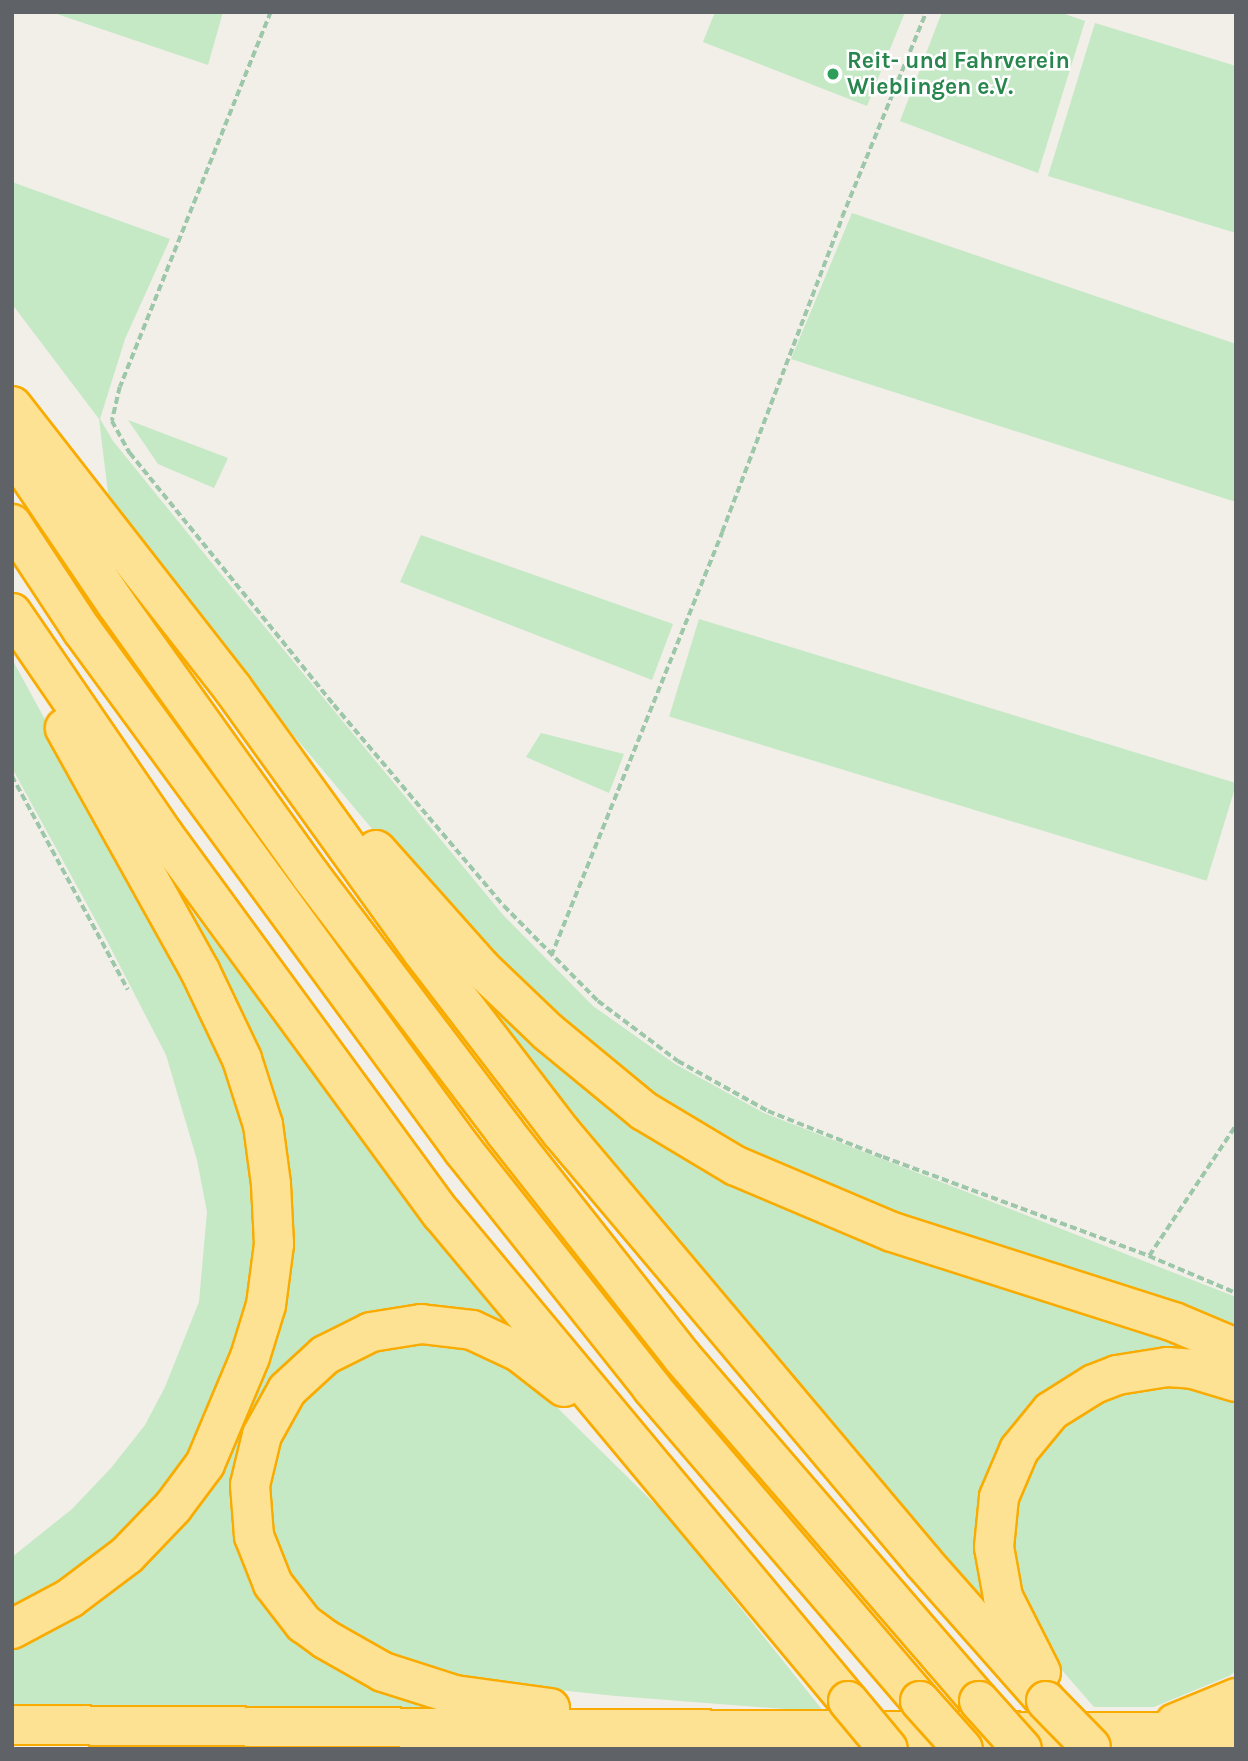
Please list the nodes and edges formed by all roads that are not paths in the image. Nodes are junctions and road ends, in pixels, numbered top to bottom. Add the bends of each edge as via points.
1 (12, 406) edge
2 (12, 450) edge
3 (12, 524) edge
4 (12, 613) edge
5 (12, 630) edge
6 (233, 689) junction
7 (1236, 1348) edge
8 (1236, 1382) edge
9 (662, 1479) junction
10 (12, 1629) edge
11 (1236, 1698) edge
12 (1055, 1701) junction
13 (12, 1725) edge
14 (694, 1729) junction
15 (1128, 1732) junction
16 (1236, 1733) edge
17 (1091, 1748) edge
18 (888, 1749) edge
19 (963, 1749) edge
20 (1022, 1749) edge

1 - 6 highway
2 - 20 highway, bridge via 311,876 505,1132 681,1357
3 - 19 highway, bridge via 82,630 463,1150 652,1388
4 - 9 highway via 164,835 441,1213
5 - 10 highway via 201,971 242,1059 263,1125 274,1244 266,1306 205,1464 173,1507 127,1555 70,1598
6 - 7 highway via 481,968 644,1111 736,1166 812,1201 892,1232 1174,1322
6 - 12 highway via 422,951 561,1132 924,1563
8 - 12 highway via 1193,1369 1167,1367 1117,1375 1051,1411 1019,1450 999,1497 997,1572 1003,1597
9 - 14 highway via 519,1352 472,1330 421,1324 396,1326 347,1342 324,1355 287,1390 254,1459 250,1511 261,1561 287,1603 325,1639 383,1672 455,1695 544,1708 657,1716
9 - 18 highway, bridge
11 - 15 highway via 1200,1715
12 - 17 highway, bridge
13 - 14 highway
14 - 15 highway
15 - 16 highway

